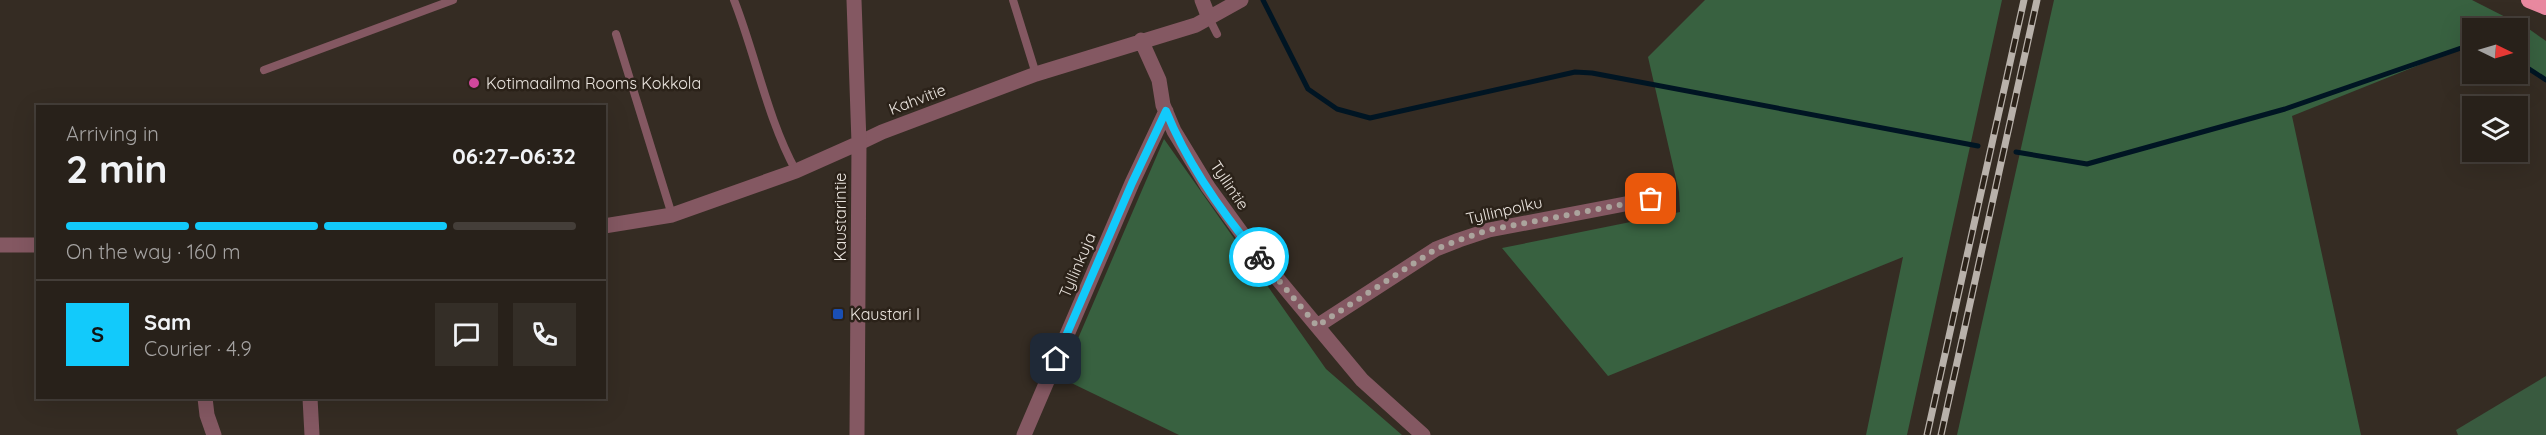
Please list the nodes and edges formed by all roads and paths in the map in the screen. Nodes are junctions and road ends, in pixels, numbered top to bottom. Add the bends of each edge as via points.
1 (734, 0) edge
2 (854, 0) edge
3 (1013, 0) edge
4 (1202, 0) edge
5 (1241, 0) edge
6 (2529, 0) edge
7 (454, 1) edge
8 (2546, 7) edge
9 (1209, 18) junction
10 (616, 34) dead end
11 (1217, 34) dead end
12 (1141, 40) junction
13 (264, 69) dead end
14 (1036, 74) junction
15 (1166, 111) junction
16 (859, 143) junction
17 (796, 171) junction
18 (1651, 199) dead end
19 (672, 215) junction
20 (606, 226) edge
21 (0, 245) edge
22 (36, 245) edge
23 (1317, 326) junction
24 (205, 399) edge
25 (309, 399) edge
26 (214, 435) edge
27 (312, 435) edge
28 (858, 435) edge
29 (1024, 435) edge
30 (1423, 435) edge

1 - 17 lane via 785,152
2 - 16 street, Kaustarintie
3 - 14 lane
4 - 9 street
5 - 9 street, Kahvitie
6 - 8 highway
7 - 13 lane
9 - 11 lane
9 - 12 street, Kahvitie
10 - 19 lane
12 - 14 street, Kahvitie
12 - 15 street, Tyllintie via 1159,80
14 - 16 street, Kahvitie
15 - 23 street, Tyllintie via 1208,187 1256,254
15 - 29 street, Tyllinkuja
16 - 17 street, Kahvitie
16 - 28 street, Kaustarintie
17 - 19 street, Kahvitie
18 - 23 street, Tyllinpolku via 1489,230 1459,240 1436,249
19 - 20 street, Kahvitie
21 - 22 street
23 - 30 street, Tyllintie via 1362,380
24 - 26 street
25 - 27 street

